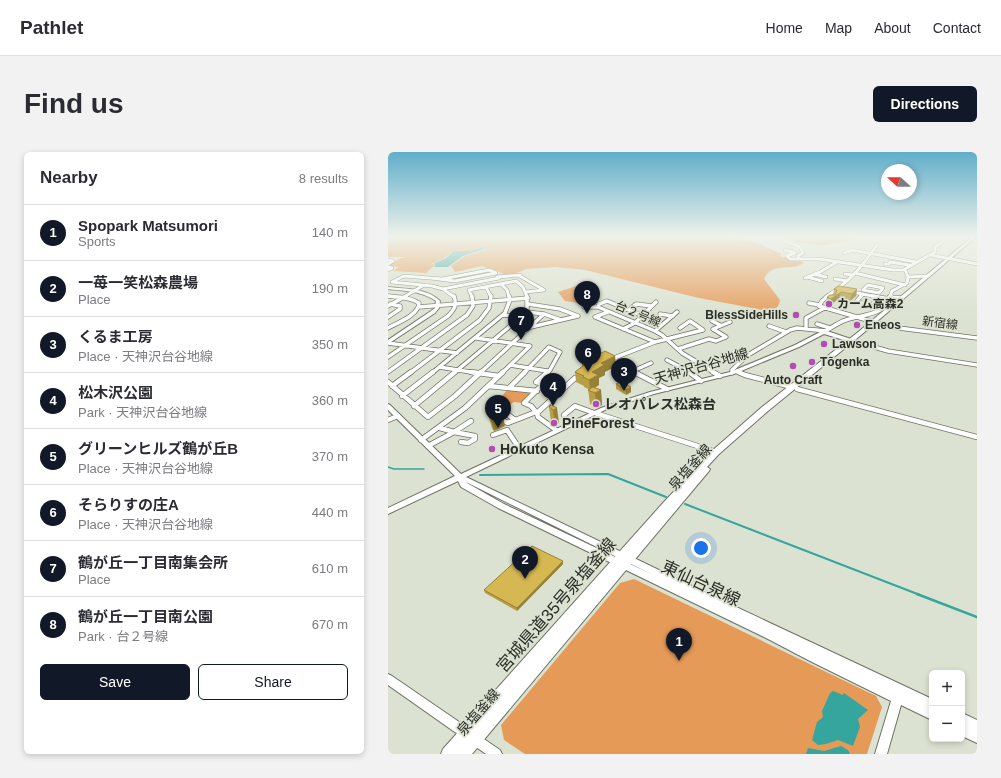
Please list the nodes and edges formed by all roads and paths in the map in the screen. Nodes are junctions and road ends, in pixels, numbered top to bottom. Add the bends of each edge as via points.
1 (831, 265) edge
2 (856, 265) edge
3 (895, 265) dead end
4 (899, 265) edge
5 (911, 265) edge
6 (943, 265) edge
7 (944, 265) edge
8 (861, 266) junction
9 (907, 268) junction
10 (523, 274) dead end
11 (814, 274) junction
12 (844, 274) dead end
13 (518, 275) junction
14 (853, 275) junction
15 (908, 276) junction
16 (928, 276) junction
17 (826, 277) dead end
18 (499, 278) junction
19 (434, 279) junction
20 (835, 279) dead end
21 (857, 280) dead end
22 (822, 281) dead end
23 (847, 281) junction
24 (501, 284) junction
25 (904, 284) junction
26 (424, 285) junction
27 (876, 286) junction
28 (900, 286) junction
29 (486, 287) junction
30 (388, 288) edge
31 (443, 289) junction
32 (839, 289) junction
33 (412, 292) junction
34 (526, 292) junction
35 (863, 294) junction
36 (872, 294) junction
37 (388, 296) edge
38 (879, 297) junction
39 (401, 298) junction
40 (528, 298) junction
41 (824, 298) junction
42 (890, 298) junction
43 (901, 298) junction
44 (832, 299) edge
45 (510, 300) junction
46 (492, 301) junction
47 (656, 302) dead end
48 (474, 303) junction
49 (810, 303) dead end
50 (389, 304) edge
51 (456, 304) junction
52 (528, 304) junction
53 (438, 305) junction
54 (819, 305) junction
55 (652, 306) junction
56 (419, 307) junction
57 (584, 307) dead end
58 (598, 307) junction
59 (826, 307) junction
60 (630, 310) junction
61 (527, 312) junction
62 (608, 312) junction
63 (677, 312) dead end
64 (544, 314) junction
65 (660, 314) dead end
66 (503, 315) junction
67 (388, 316) edge
68 (643, 316) junction
69 (673, 316) junction
70 (522, 317) junction
71 (860, 317) junction
72 (561, 320) junction
73 (712, 321) dead end
74 (730, 322) dead end
75 (876, 323) junction
76 (635, 324) junction
77 (817, 324) dead end
78 (720, 325) junction
79 (769, 326) dead end
80 (530, 327) junction
81 (388, 328) edge
82 (680, 328) dead end
83 (623, 329) junction
84 (806, 329) junction
85 (827, 330) junction
86 (655, 331) junction
87 (786, 332) junction
88 (476, 338) junction
89 (977, 338) edge
90 (666, 339) junction
91 (494, 341) junction
92 (854, 341) junction
93 (388, 342) edge
94 (655, 342) junction
95 (512, 343) junction
96 (404, 346) junction
97 (422, 348) junction
98 (678, 349) junction
99 (439, 351) junction
100 (457, 353) junction
101 (388, 357) edge
102 (667, 360) dead end
103 (651, 363) dead end
104 (510, 365) junction
105 (977, 365) edge
106 (439, 367) junction
107 (529, 368) junction
108 (459, 370) junction
109 (547, 371) junction
110 (633, 371) junction
111 (388, 372) edge
112 (735, 372) junction
113 (480, 373) junction
114 (499, 376) junction
115 (720, 376) junction
116 (575, 378) edge
117 (701, 381) junction
118 (388, 382) edge
119 (392, 386) junction
120 (488, 386) junction
121 (509, 388) junction
122 (795, 388) junction
123 (667, 389) junction
124 (537, 391) junction
125 (402, 396) junction
126 (388, 406) edge
127 (414, 406) junction
128 (536, 412) junction
129 (594, 413) junction
130 (508, 414) dead end
131 (564, 415) dead end
132 (398, 416) junction
133 (388, 420) edge
134 (515, 420) junction
135 (471, 421) dead end
136 (497, 422) edge
137 (440, 428) junction
138 (556, 430) junction
139 (454, 432) junction
140 (493, 435) dead end
141 (977, 437) edge
142 (421, 440) junction
143 (461, 442) dead end
144 (428, 446) junction
145 (519, 448) junction
146 (716, 452) junction
147 (460, 477) junction
148 (674, 496) joint
149 (388, 512) edge
150 (623, 560) junction
151 (388, 679) edge
152 (898, 694) junction
153 (929, 703) edge
154 (929, 713) edge
155 (965, 720) edge
156 (977, 726) edge
157 (965, 731) edge
158 (470, 737) junction
159 (977, 737) edge
160 (448, 754) edge
161 (463, 754) edge
162 (496, 754) edge
163 (881, 754) edge

1 - 11 street
2 - 8 street
3 - 9 street
4 - 9 street
5 - 9 street
6 - 16 main road, 泉塩釜線
7 - 75 main road, 泉塩釜線
8 - 9 street
8 - 14 street
9 - 15 street
10 - 13 street
11 - 17 street
11 - 22 street via 806,278
12 - 14 street
13 - 18 street
13 - 34 street via 544,290
14 - 21 street
14 - 23 street
14 - 25 street via 879,277
15 - 16 street
15 - 25 street
16 - 43 main road, 泉塩釜線
18 - 19 street via 492,274 455,281
18 - 31 street
19 - 26 street
19 - 26 street via 404,276 392,282
20 - 23 street
23 - 32 street
24 - 29 street
24 - 34 street via 516,281
24 - 45 street via 507,290
25 - 28 street
26 - 31 street
26 - 33 street
27 - 28 street via 882,282
27 - 36 street via 883,288 879,293
27 - 36 street via 868,285 863,290
28 - 42 street via 892,291
29 - 46 street
29 - 48 street via 469,290
30 - 33 street
31 - 51 street via 454,296
32 - 35 street
32 - 41 street
33 - 39 street
33 - 53 street via 434,297
34 - 40 street
35 - 36 street
35 - 38 street via 856,302 872,305
36 - 38 street
37 - 39 street
38 - 42 street
39 - 50 street
39 - 56 street via 415,300
40 - 45 street
40 - 52 street
41 - 44 street
41 - 54 street
42 - 43 street
42 - 71 street via 887,306 878,312
43 - 75 main road, 泉塩釜線
45 - 46 street
45 - 66 street
46 - 48 street
46 - 99 street via 488,312 480,320
47 - 55 street
48 - 51 street
48 - 97 street via 467,316
49 - 54 street, 新宿線
50 - 67 street via 400,306 400,309
51 - 53 street
51 - 96 street via 448,316
52 - 61 street
52 - 72 street via 561,309 578,316
53 - 56 street
53 - 93 street via 433,312
54 - 59 street, 新宿線
55 - 60 street via 636,304
55 - 68 street
56 - 81 street
57 - 58 street, 台２号線
58 - 60 street via 607,301
58 - 62 street, 台２号線
59 - 71 street, 新宿線
59 - 84 street via 806,318
60 - 68 street
61 - 64 street
61 - 70 street
62 - 76 street, 台２号線
62 - 83 street via 596,318
63 - 69 street
64 - 72 street
64 - 80 street
65 - 69 street
66 - 70 street
66 - 88 street
68 - 76 street
69 - 86 street
70 - 91 street
71 - 75 street, 新宿線
71 - 85 street via 845,320
72 - 80 street
73 - 78 street
74 - 78 street
75 - 89 street, 新宿線
75 - 92 main road, 泉塩釜線
76 - 83 street
76 - 86 street, 台２号線
77 - 85 street
78 - 98 street via 714,328 726,337 716,341 709,339
79 - 87 street
80 - 95 street
82 - 90 street via 690,321 703,330
83 - 94 street
84 - 85 street
84 - 87 street
85 - 92 street
85 - 112 street, 天神沢台谷地線 via 798,346
86 - 90 street, 台２号線
87 - 112 street via 748,355 732,370
88 - 91 street
88 - 100 street
90 - 94 street
90 - 98 street, 台２号線
91 - 95 street
91 - 108 street
92 - 105 street via 888,351
92 - 122 main road, 泉塩釜線
93 - 96 street
94 - 110 street via 614,358 616,362
95 - 104 street via 530,346
95 - 113 street
96 - 97 street
96 - 101 street
97 - 99 street
97 - 111 street
98 - 115 street, 台２号線
99 - 100 street
99 - 119 street
100 - 106 street
102 - 117 street via 686,369
103 - 110 street
104 - 107 street
104 - 114 street
106 - 108 street
106 - 125 street
107 - 109 street
107 - 109 street via 549,348 560,352 553,366
107 - 121 street
108 - 113 street
108 - 127 street
109 - 124 street via 536,382 543,384
110 - 123 street
112 - 115 street, 天神沢台谷地線
112 - 122 street
113 - 114 street
113 - 127 street via 428,417
114 - 120 street
115 - 117 street, 天神沢台谷地線
116 - 128 street
117 - 123 street, 天神沢台谷地線
118 - 119 street
119 - 125 street
120 - 121 street
120 - 137 street
121 - 124 street
122 - 141 street
122 - 146 main road, 泉塩釜線 via 765,409
122 - 150 main road, 泉塩釜線 via 713,462
123 - 129 street, 天神沢台谷地線 via 628,399
124 - 128 street via 524,403
125 - 127 street
126 - 132 street, 東仙台泉線
128 - 134 street
128 - 138 street via 538,417
129 - 131 street via 575,406
129 - 138 street, 天神沢台谷地線
129 - 146 street
130 - 134 street
132 - 133 street
132 - 142 street, 東仙台泉線
134 - 136 street via 508,423
135 - 139 street
137 - 139 street
137 - 142 street
138 - 145 street, 天神沢台谷地線
139 - 143 street via 474,436 475,439 470,442
139 - 144 street
140 - 145 street via 507,430
142 - 144 street, 東仙台泉線
144 - 147 street, 東仙台泉線
145 - 147 street, 天神沢台谷地線
146 - 148 main road, 泉塩釜線
147 - 149 street, 天神沢台谷地線
147 - 150 street, 東仙台泉線 via 464,485 501,506
148 - 150 main road, 宮城県道35号泉塩釜線
150 - 152 street, 東仙台泉線 via 814,658
150 - 158 main road, 泉塩釜線
151 - 158 street
152 - 153 street
152 - 154 street, 東仙台泉線
152 - 163 street
155 - 156 street
157 - 159 street
158 - 160 main road
158 - 161 main road, 泉塩釜線
158 - 162 street

